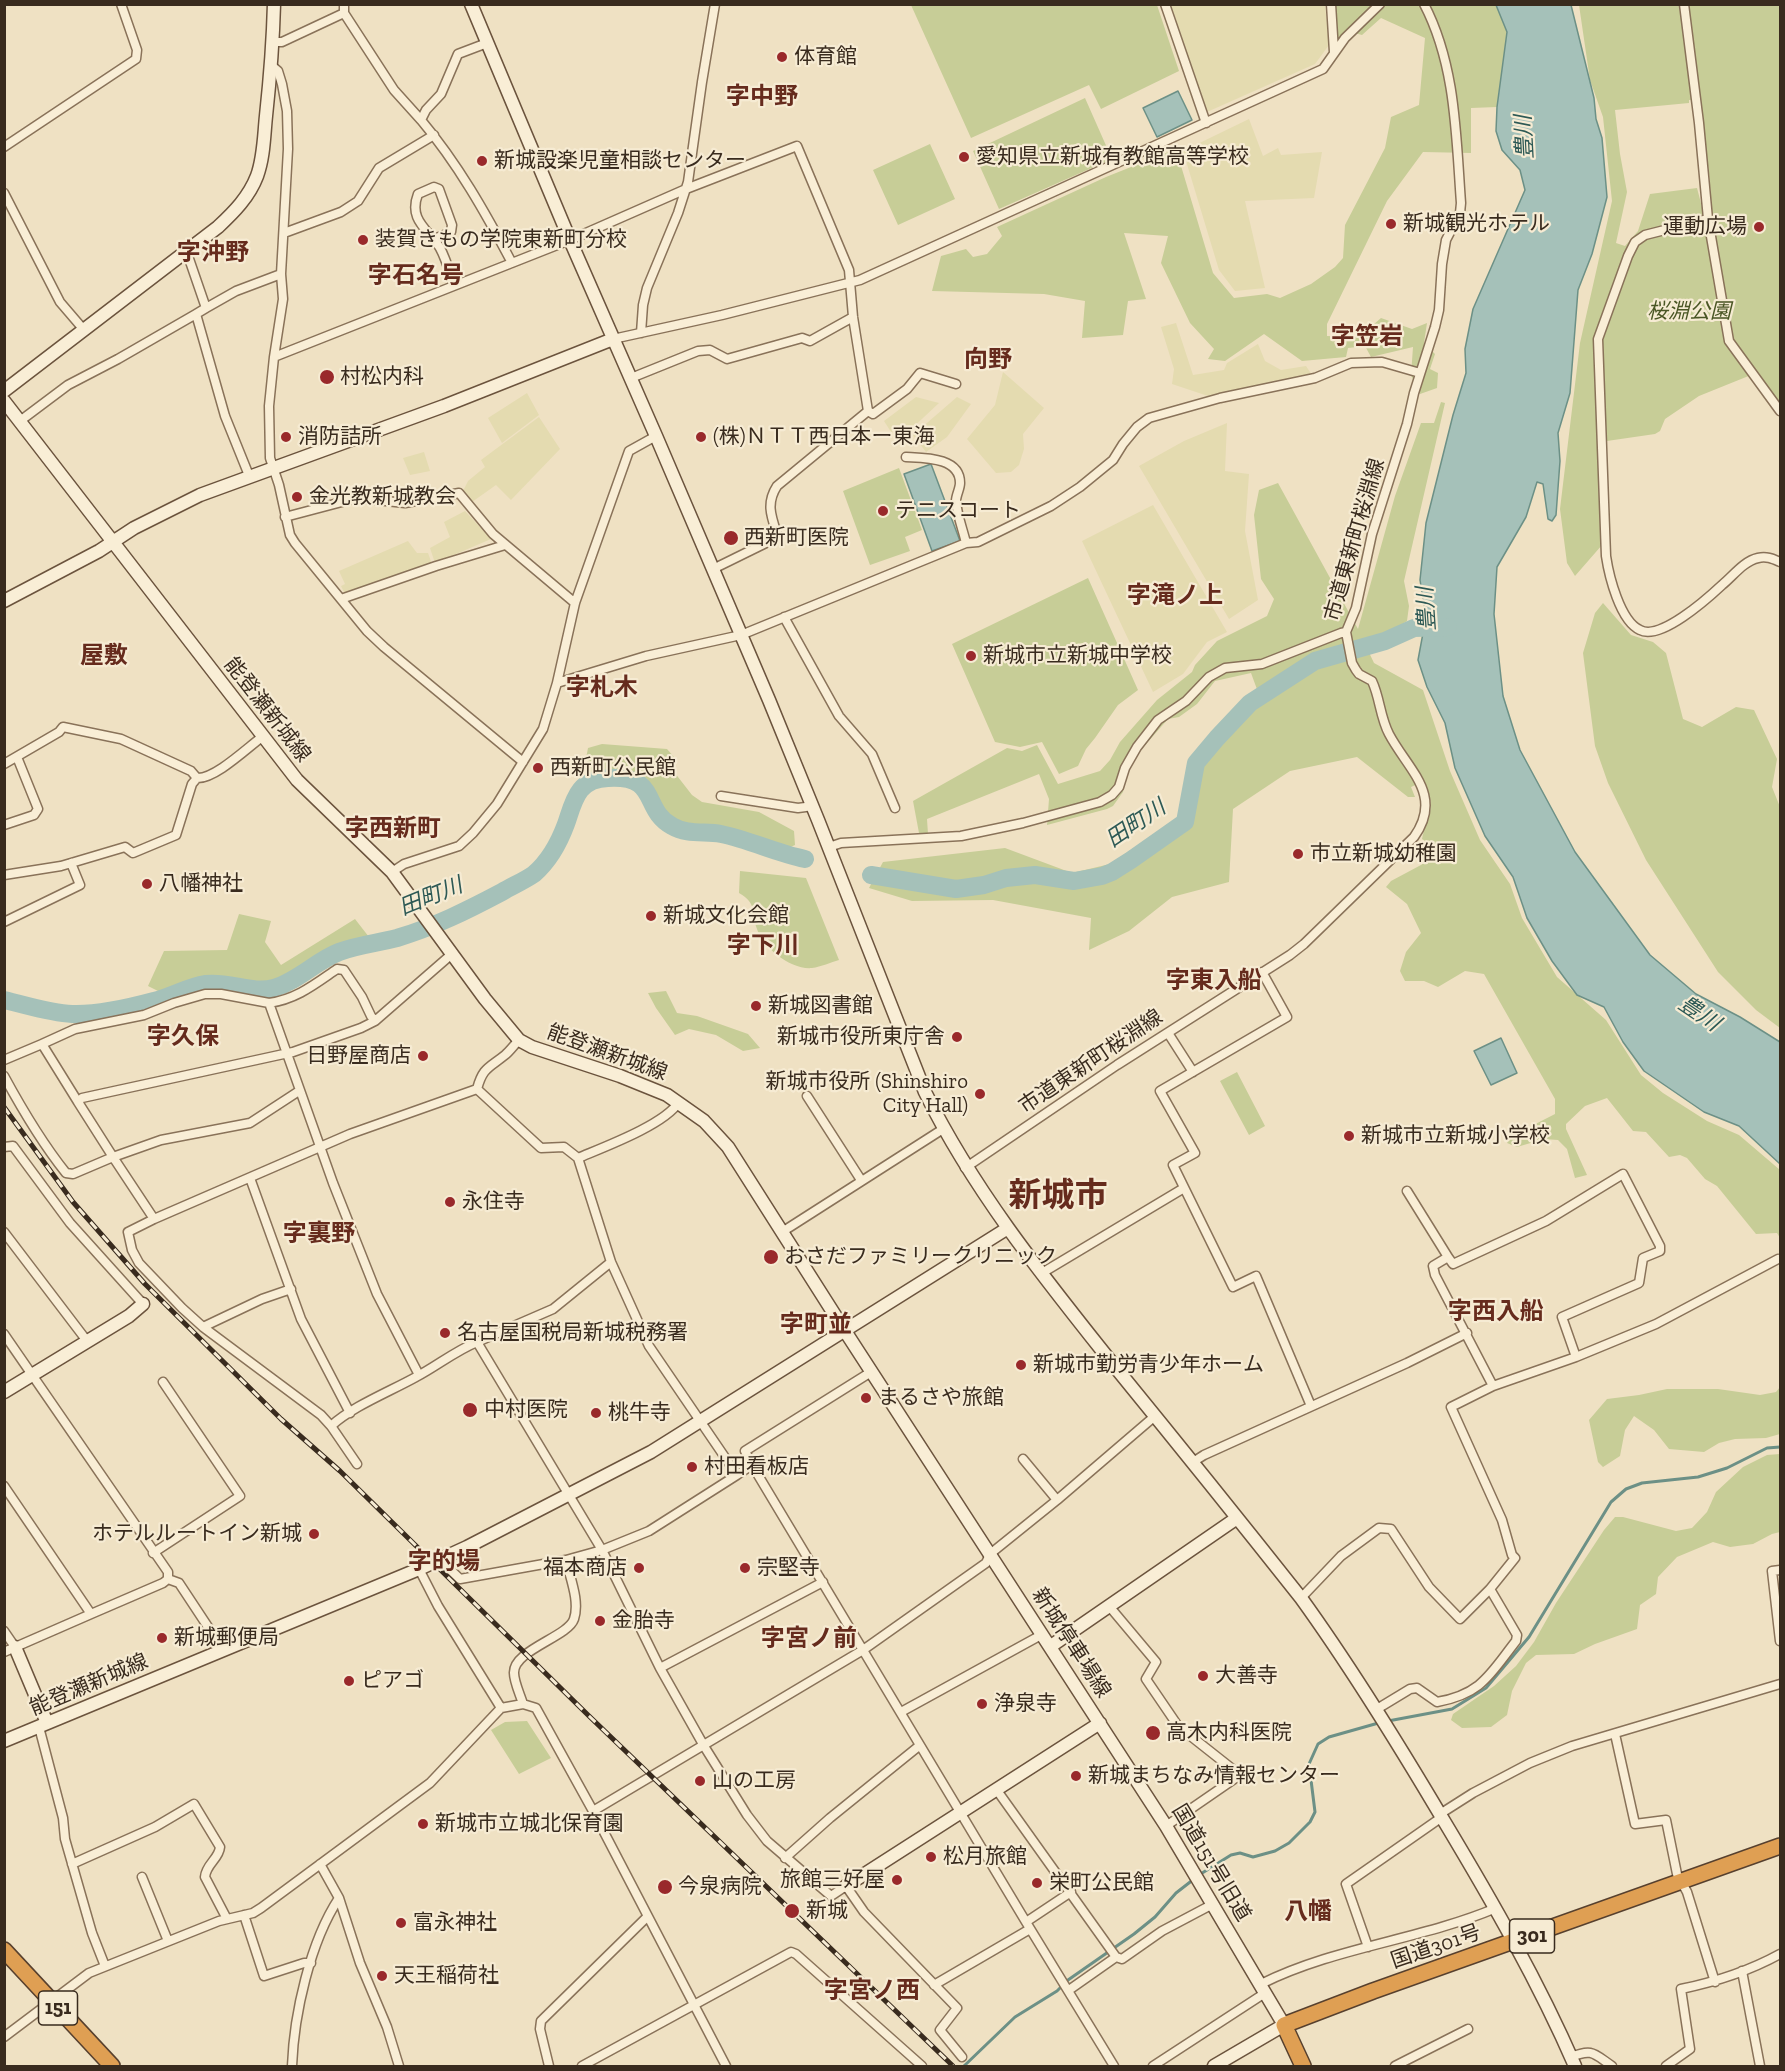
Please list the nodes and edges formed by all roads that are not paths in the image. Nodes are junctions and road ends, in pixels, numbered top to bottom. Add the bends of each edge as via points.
1 (121, 4) edge
2 (274, 4) edge
3 (471, 4) edge
4 (715, 4) edge
5 (1165, 4) edge
6 (1330, 4) edge
7 (1380, 4) edge
8 (1424, 4) edge
9 (1684, 4) edge
10 (344, 9) edge
11 (273, 42) junction
12 (487, 43) junction
13 (1334, 52) junction
14 (271, 65) junction
15 (421, 120) junction
16 (1206, 123) junction
17 (434, 135) junction
18 (4, 147) edge
19 (686, 189) junction
20 (4, 193) edge
21 (8, 208) edge
22 (1708, 219) junction
23 (284, 233) junction
24 (570, 240) junction
25 (435, 243) junction
26 (186, 250) junction
27 (512, 263) junction
28 (281, 274) junction
29 (851, 282) junction
30 (454, 285) junction
31 (206, 308) junction
32 (196, 314) junction
33 (853, 317) junction
34 (84, 330) junction
35 (641, 333) junction
36 (613, 339) junction
37 (274, 357) junction
38 (1420, 374) junction
39 (631, 378) junction
40 (956, 384) dead end
41 (4, 391) edge
42 (4, 400) edge
43 (868, 411) junction
44 (1780, 411) edge
45 (20, 421) junction
46 (656, 436) junction
47 (906, 457) dead end
48 (273, 469) junction
49 (250, 478) junction
50 (285, 517) junction
51 (112, 541) junction
52 (966, 543) junction
53 (505, 545) junction
54 (1780, 562) edge
55 (713, 569) junction
56 (341, 599) junction
57 (4, 601) edge
58 (575, 603) junction
59 (784, 617) junction
60 (1346, 632) junction
61 (741, 635) junction
62 (557, 683) junction
63 (262, 737) junction
64 (17, 757) junction
65 (523, 762) junction
66 (4, 764) edge
67 (197, 778) junction
68 (721, 796) dead end
69 (813, 806) junction
70 (895, 808) dead end
71 (4, 825) edge
72 (829, 847) junction
73 (71, 863) junction
74 (392, 872) junction
75 (4, 875) edge
76 (4, 922) edge
77 (453, 953) junction
78 (1262, 972) junction
79 (269, 1003) junction
80 (375, 1021) junction
81 (1168, 1033) junction
82 (519, 1040) junction
83 (42, 1044) junction
84 (286, 1054) junction
85 (4, 1060) edge
86 (1193, 1071) junction
87 (4, 1076) edge
88 (477, 1089) junction
89 (299, 1090) junction
90 (807, 1096) dead end
91 (78, 1102) junction
92 (679, 1102) junction
93 (943, 1129) junction
94 (4, 1147) edge
95 (320, 1148) junction
96 (113, 1156) junction
97 (578, 1158) junction
98 (965, 1168) junction
99 (250, 1178) junction
100 (861, 1180) junction
101 (1184, 1188) junction
102 (1407, 1191) dead end
103 (154, 1219) junction
104 (1008, 1228) junction
105 (4, 1232) edge
106 (782, 1232) junction
107 (1448, 1257) junction
108 (1778, 1259) dead end
109 (611, 1262) junction
110 (1042, 1273) junction
111 (291, 1289) junction
112 (143, 1304) joint
113 (204, 1328) junction
114 (844, 1331) junction
115 (4, 1334) edge
116 (1467, 1334) junction
117 (87, 1341) junction
118 (477, 1342) junction
119 (1576, 1357) junction
120 (871, 1372) junction
121 (33, 1374) junction
122 (419, 1375) junction
123 (163, 1382) dead end
124 (1493, 1386) junction
125 (4, 1392) edge
126 (1311, 1406) junction
127 (350, 1413) junction
128 (1155, 1416) junction
129 (699, 1422) junction
130 (331, 1426) junction
131 (1023, 1459) dead end
132 (1193, 1462) junction
133 (357, 1464) dead end
134 (752, 1465) junction
135 (737, 1475) junction
136 (4, 1485) edge
137 (570, 1495) junction
138 (1057, 1500) junction
139 (1237, 1518) junction
140 (602, 1550) junction
141 (153, 1553) junction
142 (990, 1554) junction
143 (439, 1559) junction
144 (566, 1560) junction
145 (418, 1569) junction
146 (1780, 1570) edge
147 (168, 1579) junction
148 (823, 1582) junction
149 (1490, 1589) junction
150 (1301, 1598) junction
151 (1109, 1606) junction
152 (91, 1614) junction
153 (4, 1631) edge
154 (1043, 1634) junction
155 (1780, 1641) edge
156 (1051, 1646) junction
157 (10, 1649) edge
158 (221, 1650) junction
159 (863, 1650) junction
160 (660, 1668) junction
161 (1780, 1684) edge
162 (523, 1704) junction
163 (501, 1707) junction
164 (900, 1712) junction
165 (1378, 1712) junction
166 (1100, 1723) junction
167 (43, 1725) junction
168 (1615, 1734) junction
169 (4, 1741) edge
170 (704, 1746) junction
171 (919, 1746) junction
172 (996, 1789) junction
173 (593, 1811) junction
174 (960, 1812) junction
175 (1441, 1816) junction
176 (1166, 1826) junction
177 (1780, 1846) edge
178 (785, 1858) junction
179 (320, 1863) junction
180 (72, 1864) junction
181 (142, 1877) dead end
182 (1682, 1881) junction
183 (846, 1886) junction
184 (1071, 1892) junction
185 (339, 1898) junction
186 (1214, 1904) junction
187 (1496, 1908) junction
188 (244, 1915) junction
189 (647, 1917) junction
190 (227, 1919) junction
191 (1028, 1926) junction
192 (168, 1941) junction
193 (1515, 1942) junction
194 (1368, 1947) junction
195 (4, 1950) edge
196 (1113, 1953) junction
197 (1780, 1954) edge
198 (311, 1964) junction
199 (105, 1966) junction
200 (1742, 1971) junction
201 (1715, 1982) junction
202 (934, 1985) junction
203 (1065, 1986) junction
204 (1263, 1989) junction
205 (52, 2002) junction
206 (695, 2006) junction
207 (1284, 2025) junction
208 (1468, 2030) dead end
209 (4, 2037) edge
210 (962, 2057) dead end
211 (1573, 2062) edge
212 (112, 2067) edge
213 (292, 2067) edge
214 (399, 2067) edge
215 (549, 2067) edge
216 (582, 2067) edge
217 (726, 2067) edge
218 (922, 2067) edge
219 (1114, 2067) edge
220 (1153, 2067) edge
221 (1214, 2067) edge
222 (1303, 2067) edge
223 (1395, 2067) edge
224 (1612, 2067) edge
225 (1666, 2067) edge
226 (1760, 2067) edge

1 - 18 street via 137,50 136,59
2 - 11 street
3 - 12 street
4 - 19 street
5 - 16 street
6 - 13 street
7 - 13 street
8 - 38 street, 市道東新町桜淵線 via 1445,56 1461,202 1460,213 1446,240 1439,310
9 - 22 street
10 - 11 street via 282,42
10 - 15 street via 394,90
11 - 14 street
12 - 15 street via 458,54 441,94
12 - 24 street
13 - 16 street via 1323,69
14 - 23 street via 278,71 287,111
14 - 26 street via 257,175 235,211
15 - 17 street
16 - 29 street
17 - 23 street via 379,168 358,201
17 - 27 street via 482,205
19 - 24 street
19 - 29 street via 796,146
19 - 35 street via 647,288
20 - 21 street
21 - 34 street via 60,302
22 - 44 street via 1729,341
22 - 54 street via 1645,235 1635,242 1598,339 1610,579 1631,623 1640,631 1651,632 1704,601 1757,558 1769,557
23 - 28 street
24 - 27 street
24 - 36 street
25 - 25 street via 422,228 414,204 418,194 434,188 439,189 452,225 451,232
25 - 30 street
26 - 31 street
26 - 34 street
27 - 30 street
28 - 31 street via 236,291
28 - 37 street via 283,299
29 - 33 street
29 - 35 street
30 - 37 street
31 - 32 street
32 - 45 street via 68,385
32 - 49 street via 225,416
33 - 39 street via 810,341 802,338 727,359 710,350 698,351
33 - 43 street
34 - 41 street
35 - 36 street
36 - 39 street
36 - 48 street
37 - 48 street via 268,438
38 - 52 street via 1382,362 1351,363 1315,378 1149,418 1137,427 1113,460 1080,487 1024,520 978,542
38 - 60 street, 市道東新町桜淵線
39 - 46 street
40 - 43 street via 920,374 908,389 873,414
42 - 45 street, 能登瀬新城線
43 - 55 street via 777,486 769,506 777,534 774,539
45 - 51 street, 能登瀬新城線
46 - 55 street
46 - 58 street via 629,450
47 - 52 street via 945,462 957,471 960,483 956,500
48 - 49 street
48 - 50 street
49 - 51 street via 200,495
50 - 53 street via 357,498 405,502 459,493
50 - 56 street via 295,543
51 - 57 street
51 - 63 street, 能登瀬新城線
52 - 59 street
53 - 56 street
53 - 58 street
55 - 61 street
56 - 65 street via 384,648
58 - 62 street
59 - 61 street
59 - 70 street via 839,716 872,754
60 - 72 street via 1262,664 1225,668 1209,677 1186,701 1158,720 1137,747 1119,787 1100,802 961,836
60 - 78 street, 市道東新町桜淵線 via 1352,663 1359,674 1372,681 1389,734 1426,796 1426,812 1414,837 1304,944
61 - 62 street via 646,656
61 - 69 street
62 - 65 street via 543,729
63 - 67 street via 216,771
63 - 74 street, 能登瀬新城線 via 297,780
64 - 66 street
64 - 67 street via 63,727 121,739 191,771
64 - 71 street via 38,809 34,815
65 - 74 street via 497,804 459,846 404,864
67 - 73 street via 176,836 133,853 125,847
68 - 69 street via 798,808
69 - 72 street
72 - 93 street
73 - 75 street
73 - 76 street via 80,885
74 - 77 street, 能登瀬新城線
77 - 80 street
77 - 82 street, 能登瀬新城線
78 - 81 street, 市道東新町桜淵線
78 - 86 street via 1287,1017
79 - 80 street via 290,999 337,969 344,970
79 - 83 street via 206,994 144,1015 75,1029
79 - 84 street
80 - 84 street
81 - 86 street
81 - 98 street, 市道東新町桜淵線
82 - 88 street via 480,1075
82 - 92 street, 能登瀬新城線
83 - 85 street
83 - 91 street
84 - 89 street
84 - 91 street
86 - 101 street via 1160,1091 1195,1154 1173,1165
87 - 96 street via 23,1112 66,1173 73,1174
88 - 95 street
88 - 97 street via 541,1148 564,1147
89 - 95 street
89 - 96 street via 250,1123 161,1140
90 - 100 street
91 - 96 street
92 - 97 street via 674,1111 637,1132
92 - 106 street, 能登瀬新城線 via 728,1147
93 - 98 street
93 - 100 street
94 - 112 street via 13,1146 70,1223
95 - 99 street
95 - 122 street via 377,1294
96 - 103 street
97 - 109 street
98 - 104 street
99 - 103 street
99 - 111 street
100 - 106 street
101 - 110 street
101 - 126 street via 1233,1287 1256,1276
102 - 107 street
103 - 113 street via 128,1232 132,1250 139,1263
104 - 110 street
104 - 114 street
105 - 117 street
106 - 114 street, 能登瀬新城線
107 - 116 street via 1433,1266 1435,1275
107 - 119 street via 1453,1263 1546,1221 1623,1174 1660,1251 1643,1258 1639,1283 1562,1317
108 - 119 street via 1656,1324
109 - 118 street via 553,1309
109 - 129 street via 649,1346
110 - 128 street
111 - 113 street
111 - 127 street via 301,1319
112 - 117 street
113 - 130 street
114 - 120 street, 新城停車場線
114 - 129 street, 能登瀬新城線
115 - 121 street
116 - 124 street
116 - 126 street
117 - 121 street
118 - 122 street
118 - 137 street
119 - 124 street
120 - 134 street via 745,1451
120 - 142 street, 新城停車場線
121 - 125 street
121 - 141 street
122 - 127 street
123 - 141 street via 240,1496
124 - 149 street via 1451,1407 1515,1558
126 - 132 street
127 - 130 street
128 - 132 street
128 - 138 street
129 - 135 street
129 - 137 street, 能登瀬新城線
130 - 133 street
131 - 138 street
132 - 139 street
134 - 135 street
134 - 148 street
135 - 140 street via 649,1531
136 - 152 street
137 - 140 street
137 - 143 street, 能登瀬新城線
138 - 142 street
139 - 150 street
139 - 151 street
140 - 144 street
140 - 160 street
141 - 147 street via 168,1572
142 - 154 street, 新城停車場線
142 - 159 street via 986,1563
143 - 144 street via 460,1579
143 - 145 street, 能登瀬新城線
144 - 162 street via 577,1606 574,1619 570,1627 534,1648 515,1666 513,1674
145 - 158 street, 能登瀬新城線
145 - 163 street
146 - 155 street via 1772,1571
147 - 152 street
147 - 158 street via 179,1583
148 - 159 street
148 - 160 street
149 - 150 street via 1460,1618 1429,1587 1391,1529 1379,1528 1341,1557
149 - 165 street via 1517,1635 1480,1685 1457,1699 1437,1702 1417,1688 1410,1689
150 - 165 street
151 - 156 street
151 - 176 street via 1156,1662 1146,1679 1178,1726 1240,1775
152 - 157 street
153 - 157 street
154 - 156 street, 新城停車場線
154 - 164 street
156 - 166 street, 新城停車場線
157 - 167 street
158 - 167 street, 能登瀬新城線
159 - 164 street
159 - 170 street
160 - 170 street
161 - 168 street
162 - 163 street
162 - 173 street via 536,1708
163 - 179 street via 430,1783
164 - 171 street
165 - 175 street
166 - 172 street, 新城停車場線
166 - 176 street, 国道151号旧道
167 - 169 street, 能登瀬新城線
167 - 180 street
168 - 175 street via 1530,1763 1473,1793
168 - 182 street via 1635,1824 1666,1820 1677,1874
170 - 173 street
170 - 178 street via 747,1815
171 - 174 street
171 - 178 street
172 - 174 street, 新城停車場線
172 - 184 street
173 - 189 street
174 - 183 street, 新城停車場線
174 - 191 street
175 - 187 street
175 - 194 street via 1346,1884
176 - 186 street, 国道151号旧道
177 - 182 highway, 国道301号 / 301
178 - 183 street via 831,1896
179 - 185 street
179 - 188 street via 261,1908
180 - 190 street via 155,1827 194,1804 219,1847 205,1877
180 - 199 street
181 - 192 street
182 - 193 highway, 国道301号 / 301
182 - 201 street
183 - 202 street via 864,1912
184 - 191 street
184 - 196 street
185 - 198 street via 322,1928
185 - 214 street
186 - 196 street via 1162,1931 1122,1959
186 - 204 street, 国道151号旧道
187 - 193 street
187 - 194 street
188 - 190 street
188 - 198 street via 264,1976
189 - 206 street
189 - 215 street via 540,2021
190 - 192 street
191 - 202 street
191 - 203 street
192 - 199 street
193 - 207 highway, 国道301号 / 301
193 - 211 street
194 - 204 street via 1335,1956
195 - 205 highway, 151
196 - 203 street
197 - 200 street
198 - 213 street via 296,2023
199 - 205 street via 77,1981
200 - 201 street
200 - 226 street
201 - 225 street via 1681,1989 1690,2049
202 - 210 street via 957,2008 940,2030
203 - 219 street
204 - 207 street, 国道151号旧道
204 - 220 street
205 - 209 street
205 - 212 highway, 151
206 - 216 street
206 - 217 street
206 - 218 street via 791,1952
207 - 221 street
207 - 222 highway
208 - 223 street
211 - 224 street via 1585,2052

